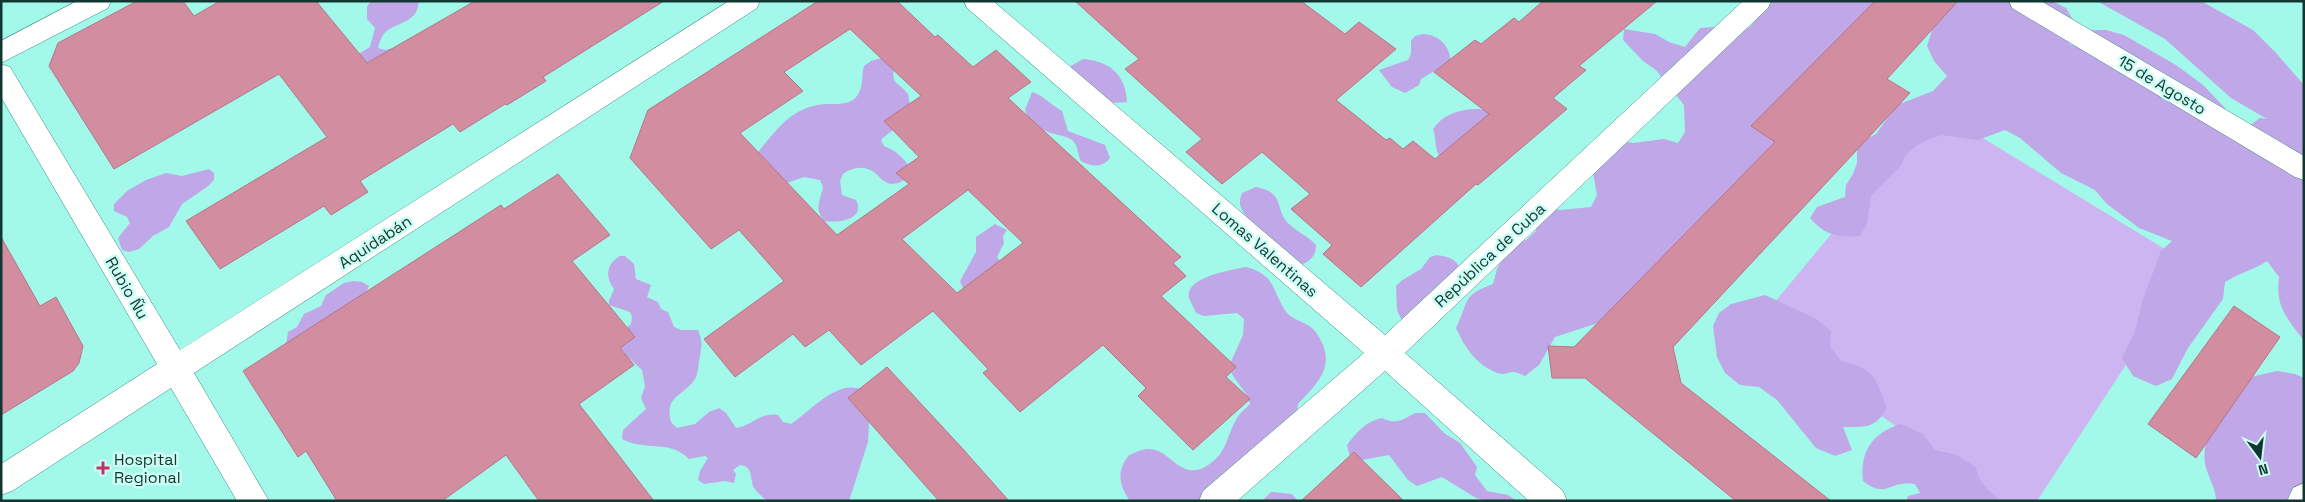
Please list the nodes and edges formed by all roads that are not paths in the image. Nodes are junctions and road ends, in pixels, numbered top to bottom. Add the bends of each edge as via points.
1 (99, 1) edge
2 (748, 1) edge
3 (976, 1) edge
4 (1759, 1) edge
5 (2021, 1) edge
6 (1, 53) edge
7 (1, 74) edge
8 (2304, 169) edge
9 (1385, 353) junction
10 (175, 370) junction
11 (1, 481) edge
12 (254, 501) edge
13 (1214, 501) edge
14 (1552, 501) edge

1 - 6 street
2 - 10 street, Aquidabán
3 - 9 street, Lomas Valentinas
4 - 9 street, República de Cuba
5 - 8 street, 15 de Agosto
7 - 10 street, Rubio Ñu
9 - 13 street, República de Cuba
9 - 14 street, Lomas Valentinas
10 - 11 street, Aquidabán
10 - 12 street, Rubio Ñu

